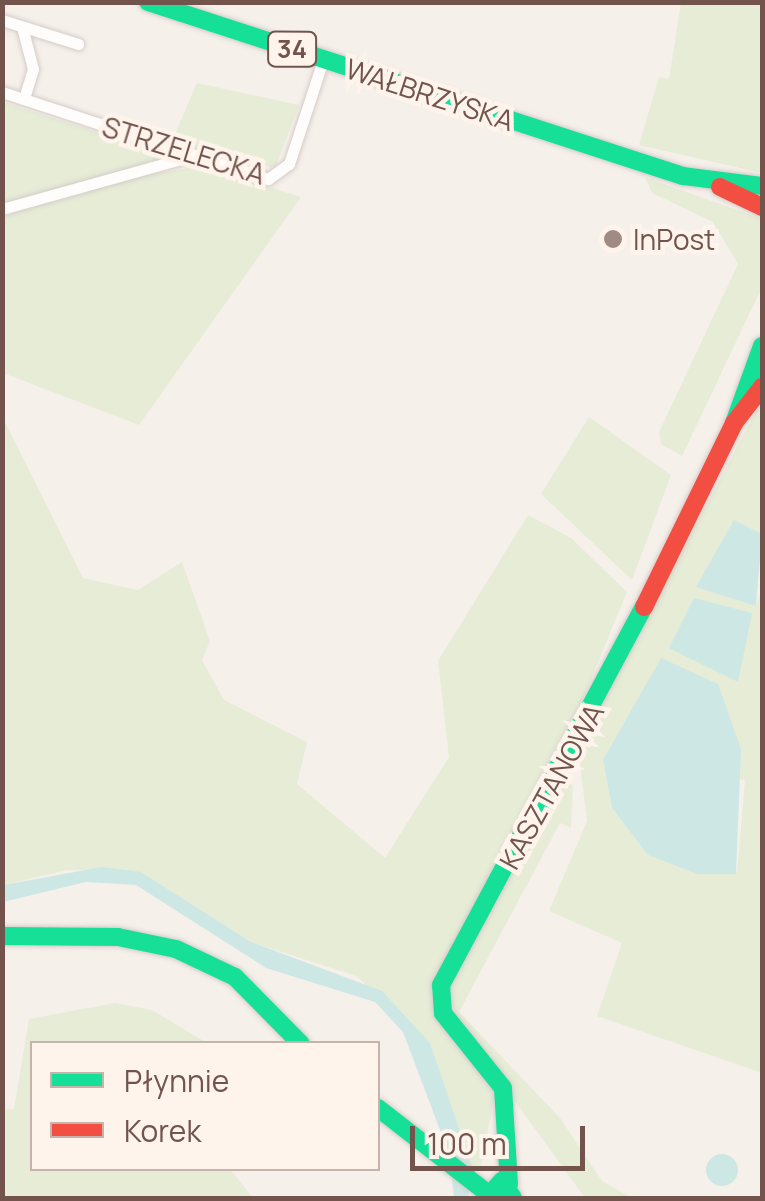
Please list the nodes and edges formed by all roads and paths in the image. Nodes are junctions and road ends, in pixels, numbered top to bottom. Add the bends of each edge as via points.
1 (148, 2) edge
2 (2, 20) edge
3 (22, 27) junction
4 (78, 44) dead end
5 (324, 60) junction
6 (2, 92) edge
7 (24, 98) junction
8 (192, 156) junction
9 (714, 184) junction
10 (762, 186) edge
11 (762, 208) edge
12 (2, 209) edge
13 (762, 346) edge
14 (762, 386) edge
15 (734, 423) junction
16 (2, 936) edge
17 (298, 1041) edge
18 (380, 1110) edge
19 (494, 1190) edge

1 - 5 street, WAŁBRZYSKA / 34
2 - 3 street
3 - 4 street
3 - 7 street via 33,69
5 - 8 street, STRZELECKA via 280,178
5 - 9 street, WAŁBRZYSKA / 34
6 - 7 street, STRZELECKA
7 - 8 street, STRZELECKA
8 - 12 street
9 - 10 street, WAŁBRZYSKA / 34
9 - 11 street, WAŁBRZYSKA / 34
13 - 15 street, KASZTANOWA
14 - 15 street, KASZTANOWA
15 - 19 street, KASZTANOWA via 605,687 441,985 443,1013 503,1088 507,1143
16 - 17 street via 118,938 176,949 235,977
18 - 19 street via 449,1168

